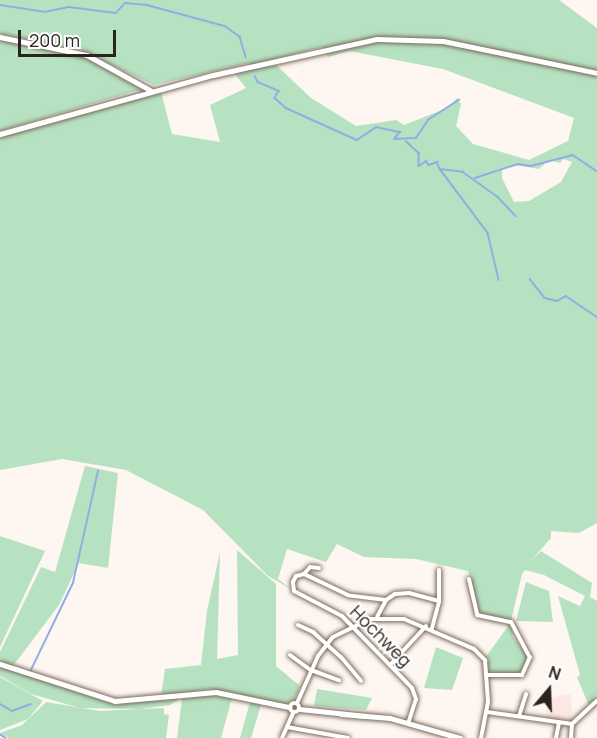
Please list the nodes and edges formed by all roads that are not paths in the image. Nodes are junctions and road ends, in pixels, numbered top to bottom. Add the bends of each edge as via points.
1 (0, 37) edge
2 (597, 73) edge
3 (152, 91) junction
4 (0, 134) edge
5 (319, 568) dead end
6 (439, 570) dead end
7 (304, 574) junction
8 (469, 579) dead end
9 (386, 600) junction
10 (439, 601) junction
11 (376, 618) junction
12 (298, 625) dead end
13 (353, 625) junction
14 (426, 626) junction
15 (432, 628) junction
16 (326, 644) junction
17 (291, 655) dead end
18 (0, 664) edge
19 (390, 664) junction
20 (311, 670) junction
21 (488, 675) junction
22 (339, 680) dead end
23 (361, 681) dead end
24 (526, 694) dead end
25 (597, 701) edge
26 (297, 703) junction
27 (289, 706) junction
28 (300, 708) junction
29 (487, 712) junction
30 (293, 713) junction
31 (519, 716) junction
32 (559, 722) junction
33 (408, 723) junction
34 (572, 724) junction
35 (287, 727) junction
36 (282, 738) edge
37 (348, 738) edge
38 (460, 738) edge
39 (481, 738) edge
40 (556, 738) edge
41 (571, 738) edge

1 - 3 street via 87,55
2 - 3 main road via 443,41 396,38 336,45
3 - 4 main road
5 - 7 street via 310,567
6 - 10 street
7 - 9 street via 348,595
7 - 13 street, Hochweg via 294,578 294,591 329,606
8 - 21 street via 477,615 511,622 530,657 522,675
9 - 10 street via 402,593
9 - 11 street
10 - 15 street
11 - 13 street
11 - 14 street
12 - 16 street
13 - 16 street
13 - 19 street, Hochweg
14 - 15 street
14 - 19 street
15 - 21 street via 481,655
16 - 20 street
16 - 23 street
17 - 20 street
18 - 27 street via 116,701 216,692
19 - 33 street, Hochweg via 415,692
20 - 22 street
20 - 26 street
21 - 29 street
24 - 31 street
25 - 34 street
26 - 27 street
26 - 28 street
27 - 30 street
28 - 30 street
28 - 33 street
29 - 31 street
29 - 39 street
30 - 35 street
31 - 32 street
32 - 34 street
32 - 40 street
33 - 38 street
34 - 41 street
35 - 36 street
35 - 37 street

